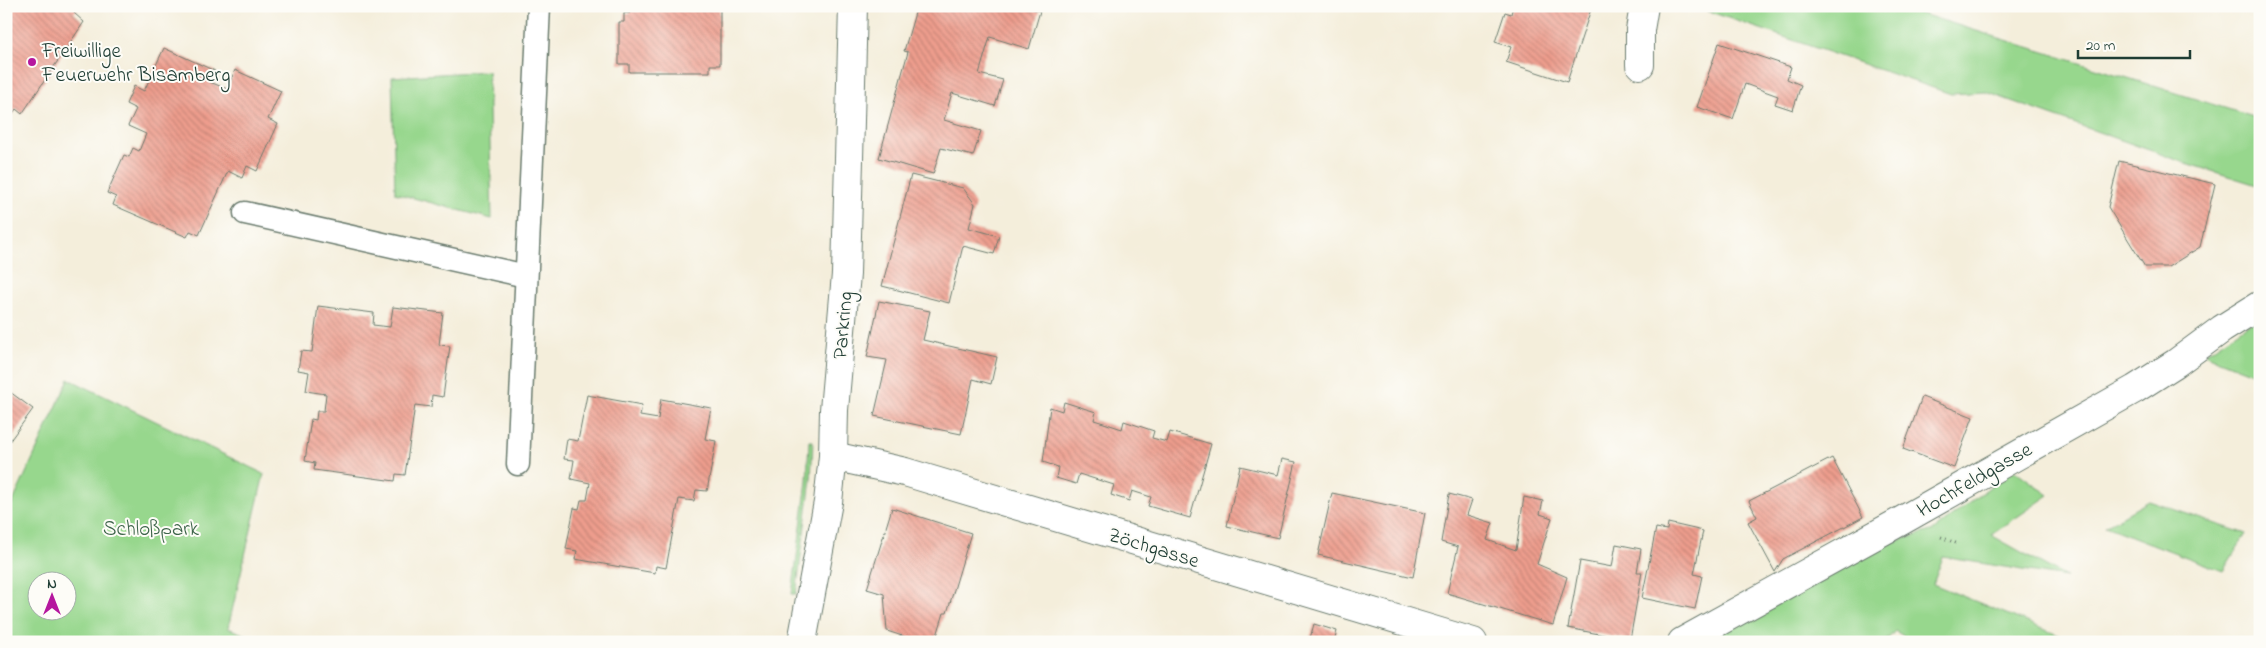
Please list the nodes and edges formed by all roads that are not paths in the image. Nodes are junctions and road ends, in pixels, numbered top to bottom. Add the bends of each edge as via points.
1 (539, 6) edge
2 (853, 6) edge
3 (1644, 6) edge
4 (1640, 65) dead end
5 (245, 213) dead end
6 (526, 276) junction
7 (2260, 305) edge
8 (833, 456) junction
9 (518, 464) dead end
10 (802, 642) edge
11 (1473, 642) edge
12 (1682, 642) edge

1 - 6 lane
2 - 8 street, Parkring via 846,274
3 - 4 street
5 - 6 lane
6 - 9 lane
7 - 12 street, Hochfeldgasse via 2176,364
8 - 10 street, Parkring via 828,502
8 - 11 street, Zöchgasse via 905,472

